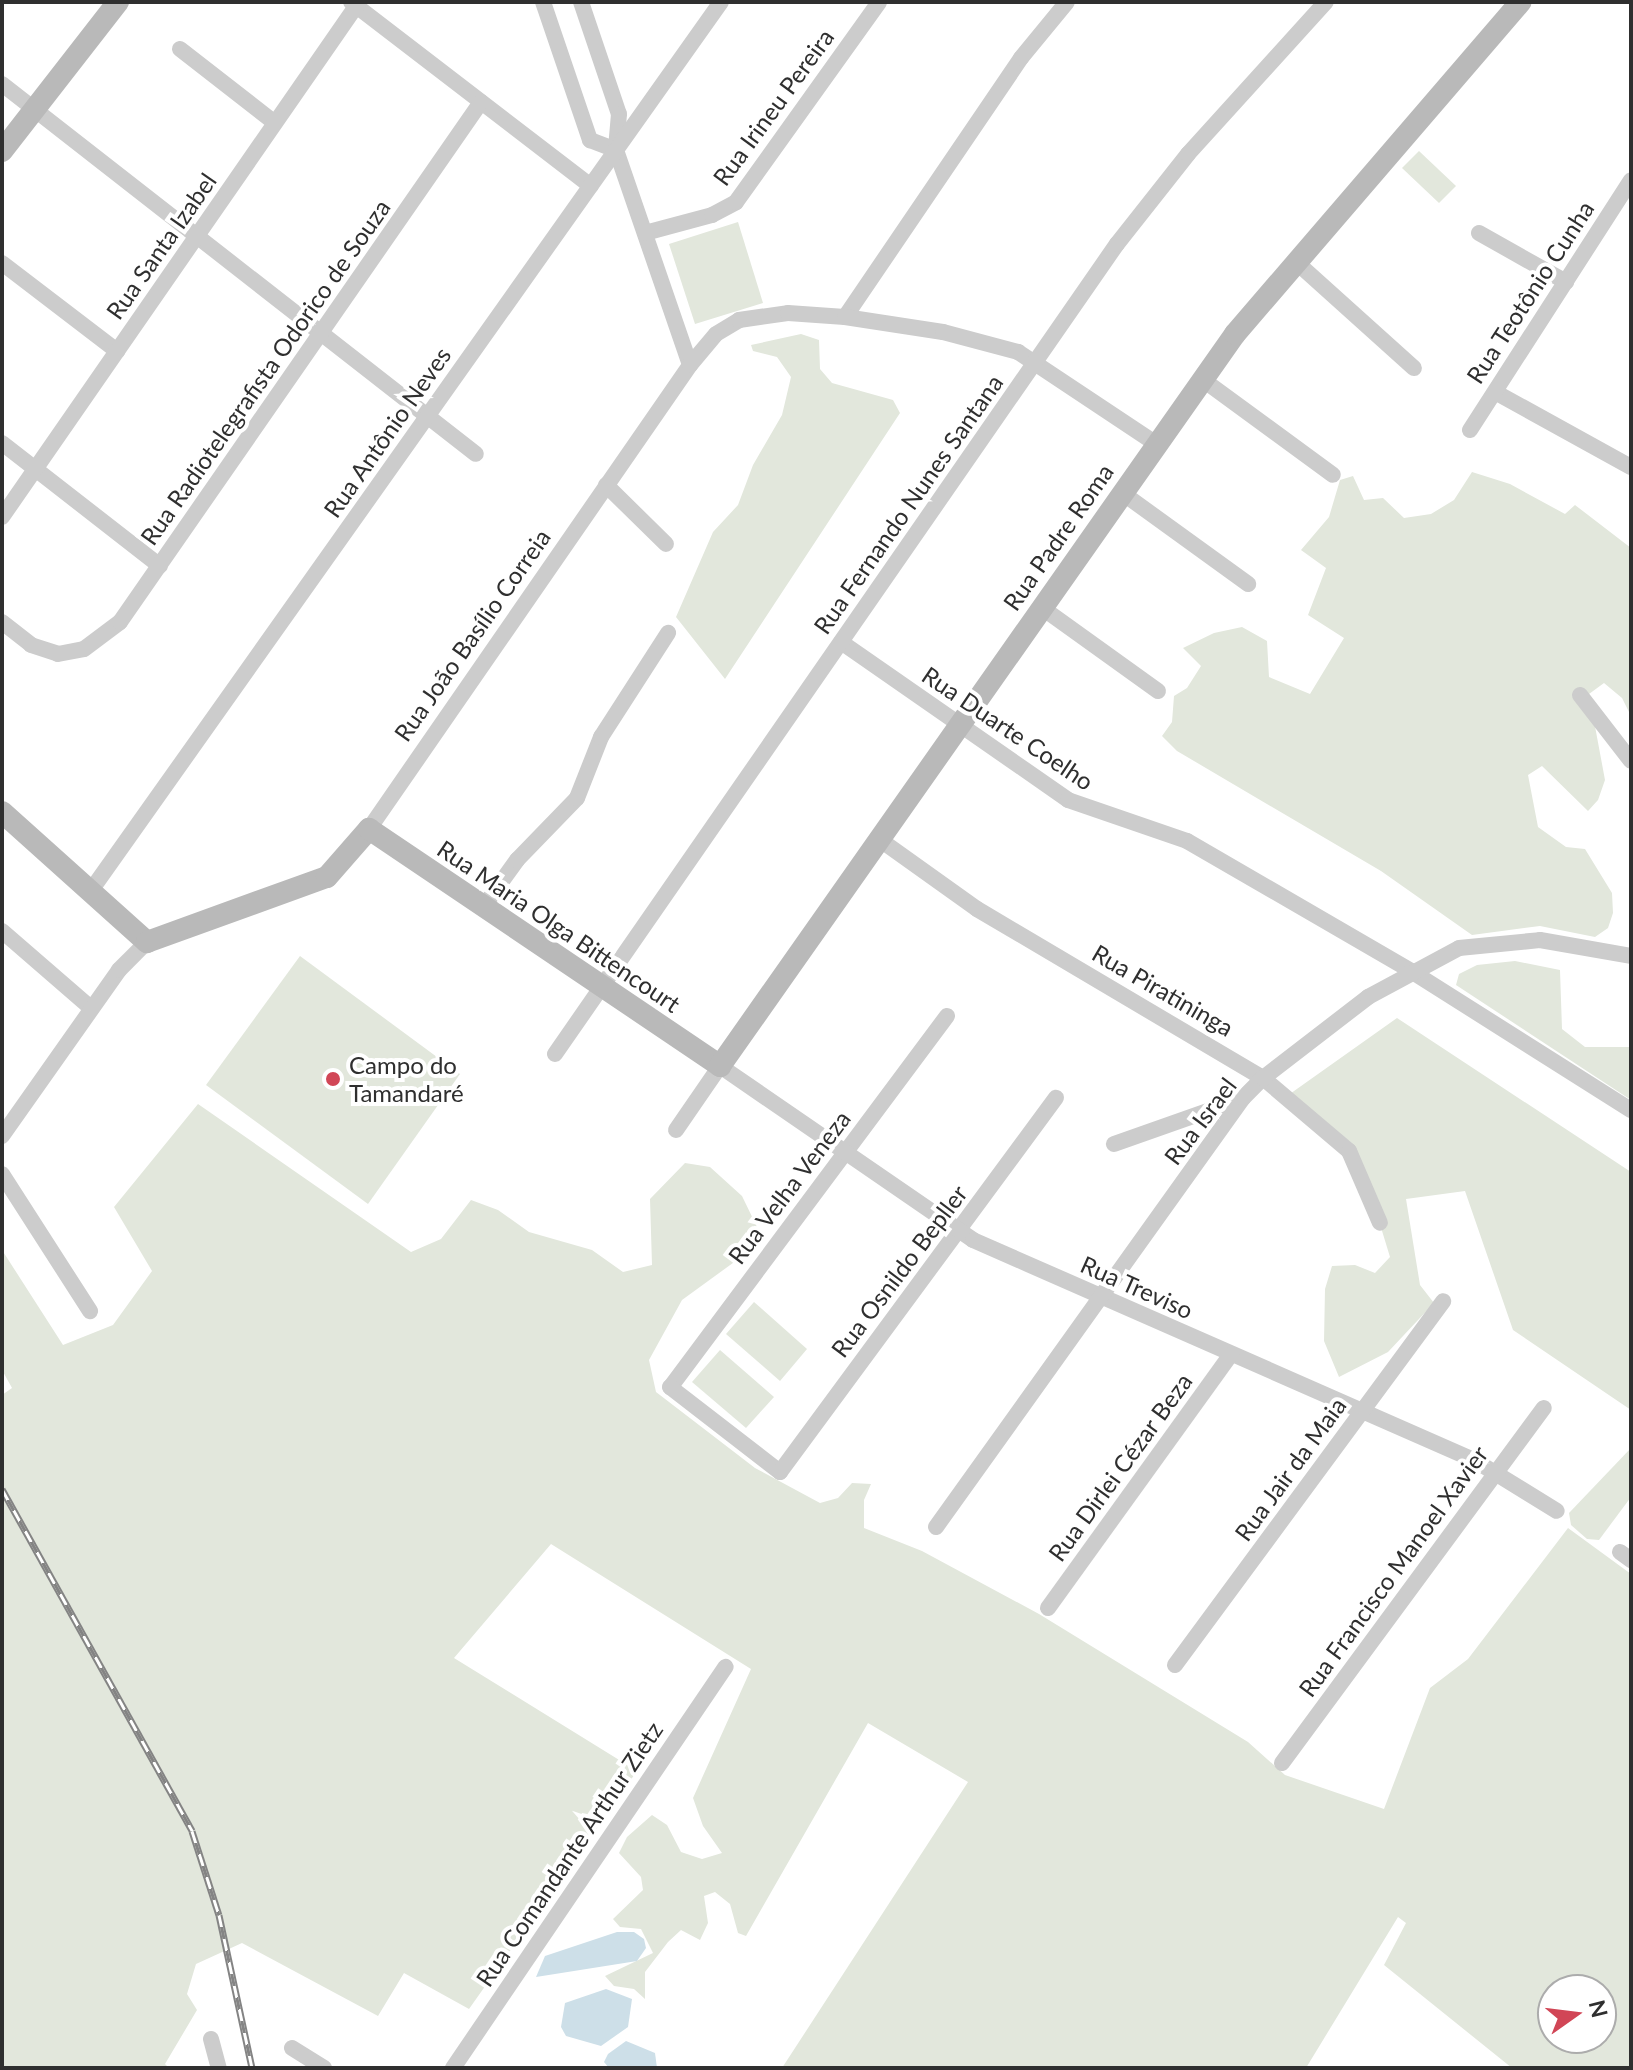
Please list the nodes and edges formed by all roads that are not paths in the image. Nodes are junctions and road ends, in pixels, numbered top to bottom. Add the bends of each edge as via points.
1 (118, 2) edge
2 (581, 2) edge
3 (721, 2) edge
4 (879, 2) edge
5 (1067, 2) edge
6 (1326, 2) edge
7 (1521, 2) edge
8 (356, 3) edge
9 (547, 5) edge
10 (180, 49) dead end
11 (2, 84) edge
12 (481, 102) junction
13 (34, 110) junction
14 (275, 123) junction
15 (616, 150) junction
16 (2, 151) edge
17 (1631, 180) edge
18 (591, 186) junction
19 (645, 233) junction
20 (1479, 233) dead end
21 (196, 237) junction
22 (1295, 261) junction
23 (2, 263) edge
24 (1566, 282) junction
25 (845, 317) junction
26 (319, 333) junction
27 (117, 351) junction
28 (1037, 360) junction
29 (690, 365) junction
30 (1414, 368) dead end
31 (1202, 379) junction
32 (1495, 392) junction
33 (427, 417) junction
34 (1470, 430) dead end
35 (2, 443) edge
36 (1155, 443) junction
37 (476, 454) dead end
38 (1631, 467) edge
39 (35, 469) junction
40 (1333, 475) dead end
41 (606, 485) junction
42 (1121, 492) junction
43 (2, 517) edge
44 (666, 544) dead end
45 (160, 566) junction
46 (1248, 584) dead end
47 (1041, 607) junction
48 (2, 622) edge
49 (668, 633) dead end
50 (841, 642) junction
51 (1158, 691) dead end
52 (1580, 695) dead end
53 (959, 725) junction
54 (1631, 761) edge
55 (2, 812) edge
56 (369, 829) junction
57 (879, 839) junction
58 (92, 889) junction
59 (484, 906) junction
60 (2, 931) edge
61 (147, 942) junction
62 (1631, 956) edge
63 (1411, 971) junction
64 (603, 985) junction
65 (91, 1008) junction
66 (947, 1016) dead end
67 (555, 1054) dead end
68 (720, 1066) junction
69 (1263, 1078) junction
70 (1056, 1098) dead end
71 (1243, 1098) junction
72 (1631, 1110) edge
73 (676, 1130) dead end
74 (2, 1136) edge
75 (1114, 1144) dead end
76 (845, 1153) junction
77 (2, 1174) edge
78 (1380, 1223) dead end
79 (958, 1231) junction
80 (1100, 1297) junction
81 (1443, 1301) dead end
82 (90, 1311) dead end
83 (1231, 1354) junction
84 (1544, 1408) dead end
85 (1362, 1411) junction
86 (780, 1472) joint
87 (1496, 1472) junction
88 (1557, 1511) dead end
89 (936, 1527) dead end
90 (1048, 1608) dead end
91 (1175, 1665) dead end
92 (726, 1667) dead end
93 (1282, 1763) dead end
94 (211, 2039) dead end
95 (219, 2068) edge
96 (295, 2068) edge
97 (324, 2068) edge
98 (453, 2068) edge

1 - 13 street
2 - 15 street via 619,114
3 - 15 street, Rua Antônio Neves
4 - 19 street, Rua Irineu Pereira via 736,202 712,215
5 - 25 street via 1021,58
6 - 28 street, Rua Fernando Nunes Santana via 1165,182
7 - 22 street, Rua Padre Roma
8 - 12 street
8 - 14 street, Rua Santa Izabel
9 - 15 street via 590,140
10 - 14 street
11 - 13 street
12 - 18 street
12 - 26 street, Rua Radiotelegrafista Odorico de Souza
13 - 16 street
13 - 21 street
14 - 21 street, Rua Santa Izabel
15 - 18 street, Rua Antônio Neves
15 - 19 street
17 - 24 street, Rua Teotônio Cunha
18 - 33 street, Rua Antônio Neves
19 - 29 street
20 - 24 street
21 - 26 street
21 - 27 street, Rua Santa Izabel
22 - 30 street
22 - 31 street, Rua Padre Roma
23 - 27 street
24 - 32 street, Rua Teotônio Cunha
25 - 28 street, Rua João Basílio Correia via 943,332
25 - 29 street, Rua João Basílio Correia via 788,313 739,320 716,334
26 - 33 street
26 - 45 street, Rua Radiotelegrafista Odorico de Souza
27 - 39 street, Rua Santa Izabel
28 - 36 street, Rua João Basílio Correia
28 - 50 street, Rua Fernando Nunes Santana
29 - 41 street, Rua João Basílio Correia
31 - 36 street, Rua Padre Roma
31 - 40 street
32 - 34 street, Rua Teotônio Cunha
32 - 38 street
33 - 37 street
33 - 58 street, Rua Antônio Neves
35 - 39 street
36 - 42 street, Rua Padre Roma
39 - 43 street, Rua Santa Izabel
39 - 45 street
41 - 44 street
41 - 56 street, Rua João Basílio Correia
42 - 46 street
42 - 47 street, Rua Padre Roma
45 - 48 street, Rua Radiotelegrafista Odorico de Souza via 120,622 98,642 74,653 43,651
47 - 51 street
47 - 53 street, Rua Padre Roma
49 - 59 street via 601,737 577,798 517,860
50 - 53 street, Rua Duarte Coelho
50 - 64 street, Rua Fernando Nunes Santana
52 - 54 street
53 - 57 street, Rua Padre Roma
53 - 63 street, Rua Duarte Coelho via 1080,807 1187,841
55 - 58 street
56 - 59 street, Rua Maria Olga Bittencourt
56 - 61 street, Rua João Basílio Correia via 348,859 312,885
57 - 68 street, Rua Padre Roma
57 - 69 street, Rua Piratininga via 977,909
58 - 61 street
59 - 64 street, Rua Maria Olga Bittencourt
60 - 65 street
61 - 65 street
62 - 63 street, Rua Israel via 1516,939 1459,948
63 - 69 street, Rua Israel via 1368,997
63 - 72 street, Rua Duarte Coelho
64 - 67 street, Rua Fernando Nunes Santana
64 - 68 street, Rua Maria Olga Bittencourt
65 - 74 street
66 - 76 street, Rua Velha Veneza
68 - 73 street, Rua Padre Roma
68 - 76 street, Rua Treviso
69 - 71 street, Rua Israel
69 - 78 street, Rua Piratininga via 1349,1151
70 - 79 street, Rua Osnildo Bepller
71 - 75 street
71 - 80 street, Rua Israel
76 - 79 street, Rua Treviso
76 - 86 street, Rua Velha Veneza via 670,1387
77 - 82 street
79 - 80 street, Rua Treviso
79 - 86 street, Rua Osnildo Bepller
80 - 83 street, Rua Treviso
80 - 89 street, Rua Israel
81 - 85 street, Rua Jair da Maia
83 - 85 street, Rua Treviso
83 - 90 street, Rua Dirlei Cézar Beza
84 - 87 street, Rua Francisco Manoel Xavier
85 - 87 street, Rua Treviso
85 - 91 street, Rua Jair da Maia
87 - 88 street, Rua Treviso
87 - 93 street, Rua Francisco Manoel Xavier
92 - 98 street, Rua Comandante Arthur Zietz
94 - 95 street
96 - 97 street via 292,2048

